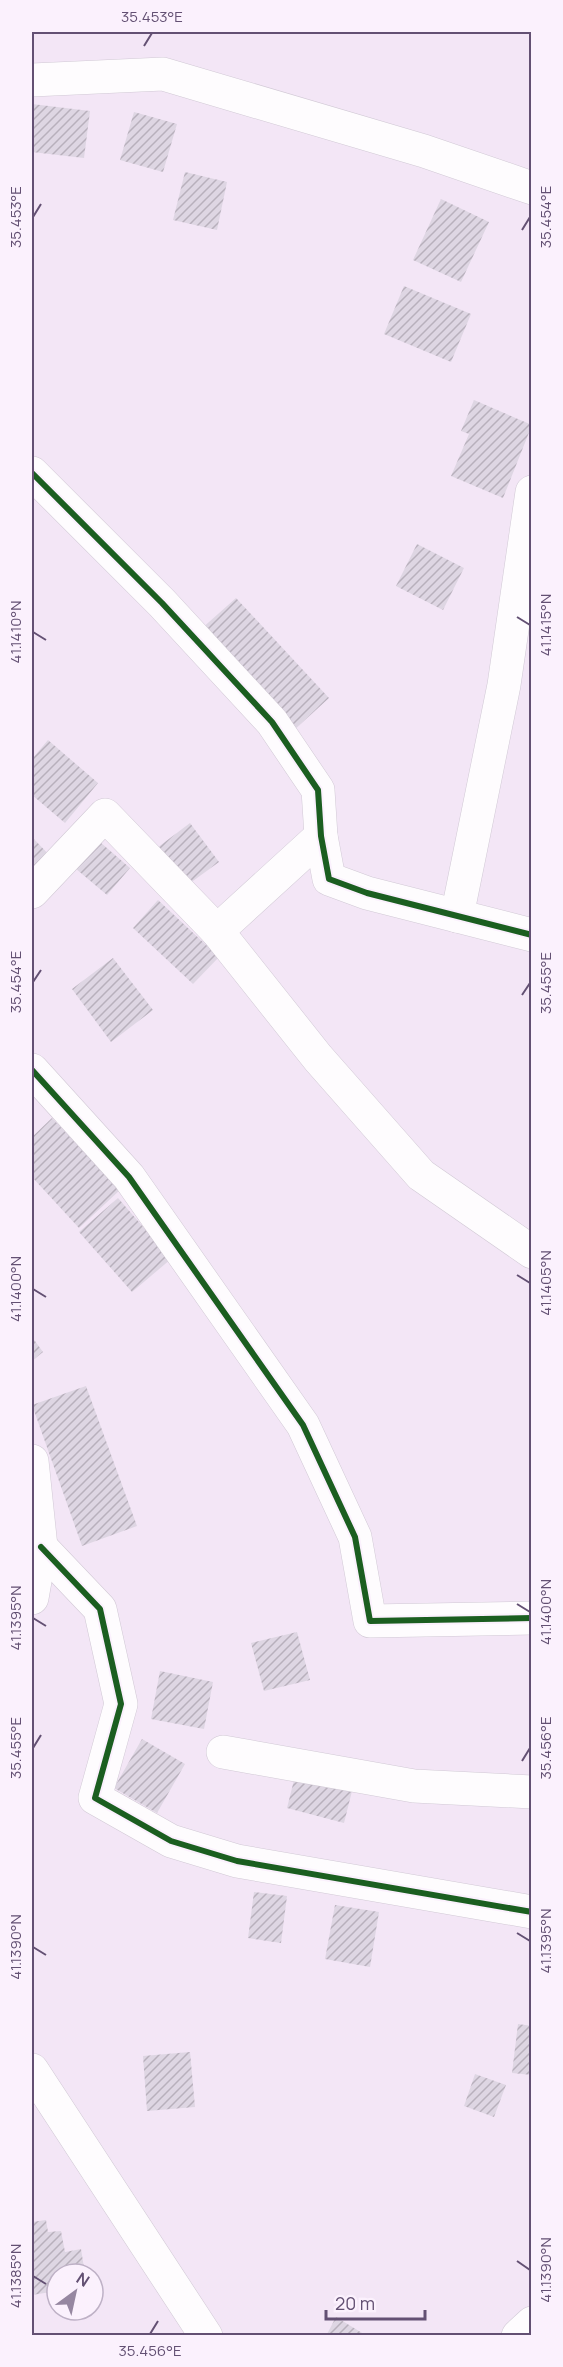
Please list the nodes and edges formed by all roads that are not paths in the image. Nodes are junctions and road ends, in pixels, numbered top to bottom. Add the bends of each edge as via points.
1 (32, 80) edge
2 (531, 188) edge
3 (32, 473) edge
4 (531, 492) edge
5 (321, 836) junction
6 (32, 892) edge
7 (457, 916) junction
8 (217, 931) junction
9 (531, 935) edge
10 (32, 1070) edge
11 (531, 1252) edge
12 (32, 1461) edge
13 (42, 1547) junction
14 (32, 1598) edge
15 (531, 1618) edge
16 (223, 1752) dead end
17 (531, 1792) edge
18 (531, 1912) edge
19 (32, 2070) edge
20 (531, 2323) edge
21 (206, 2336) edge
22 (518, 2336) edge

1 - 2 street via 163,74
3 - 5 street via 162,603 272,722 318,789
4 - 7 street via 504,685
5 - 7 street via 329,879
5 - 8 street
6 - 8 street via 105,815
7 - 9 street
8 - 11 street via 318,1058 421,1175
10 - 15 street via 129,1177 303,1425 355,1537 370,1621
12 - 13 street
13 - 14 street
13 - 18 street via 100,1609 121,1704 95,1798 171,1841 237,1862
16 - 17 street via 414,1786
19 - 21 street
20 - 22 street

